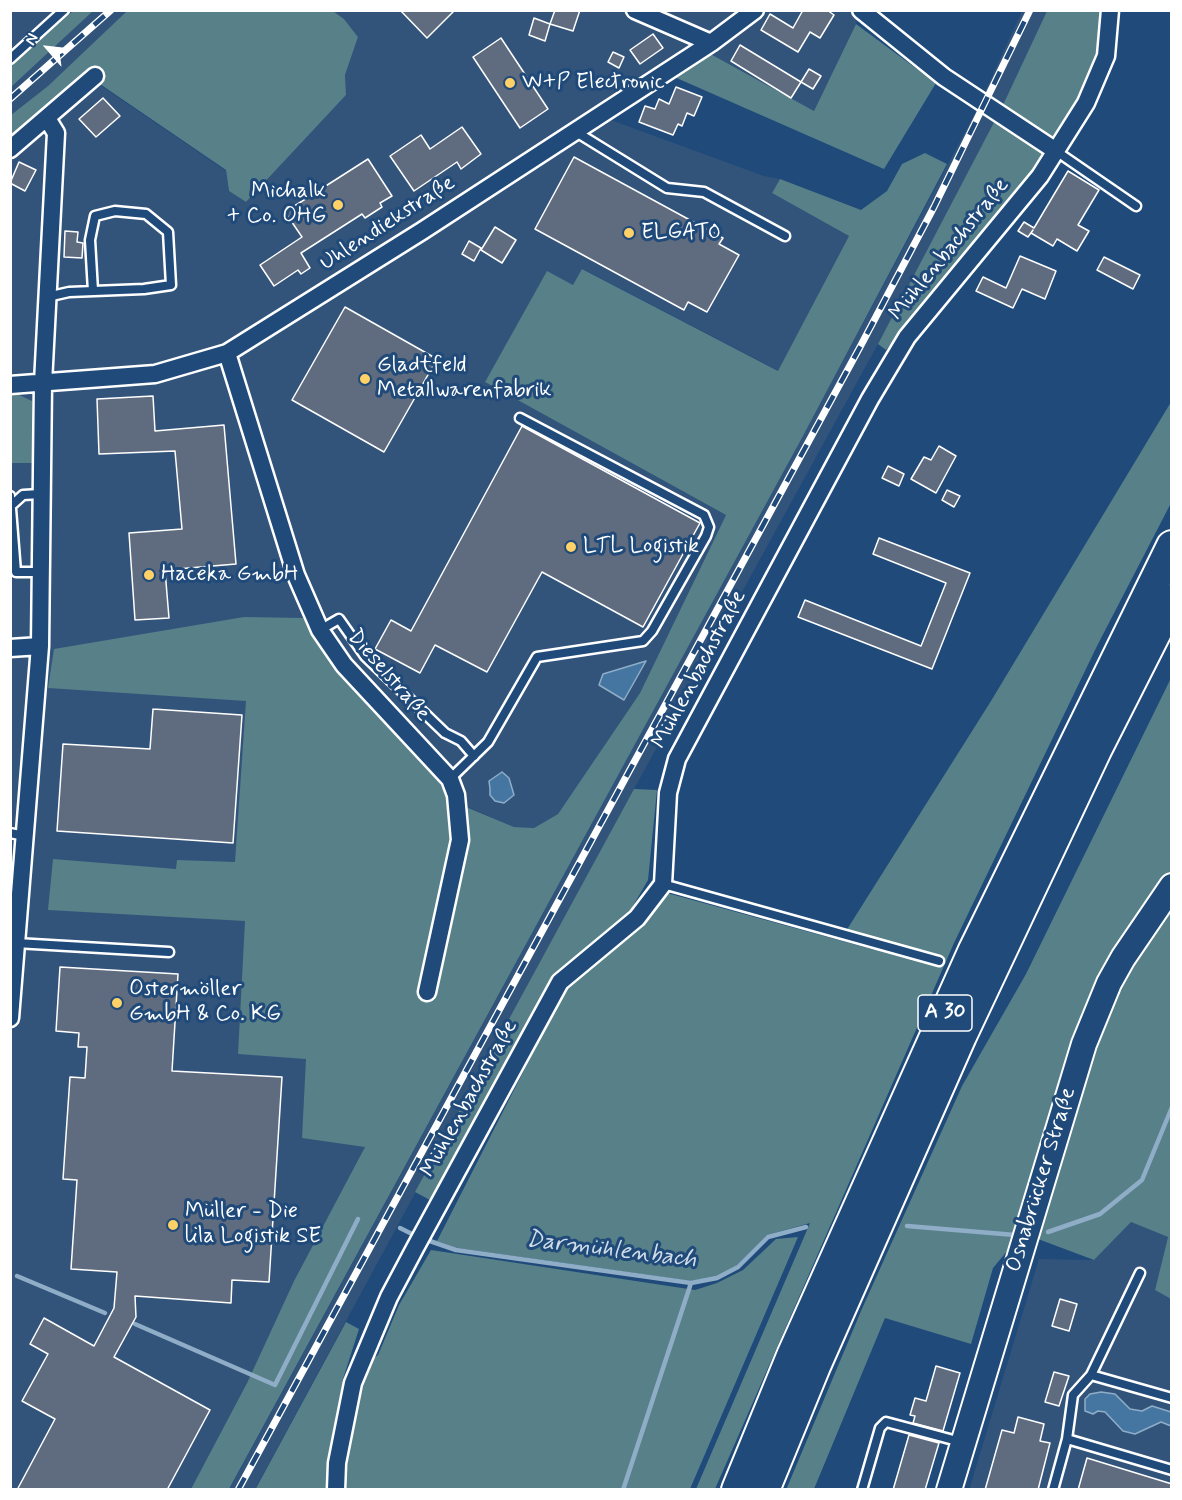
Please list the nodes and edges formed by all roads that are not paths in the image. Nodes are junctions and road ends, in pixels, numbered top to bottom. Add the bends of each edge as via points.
1 (63, 10) edge
2 (635, 10) edge
3 (755, 10) edge
4 (861, 10) edge
5 (1110, 10) edge
6 (711, 43) junction
7 (10, 59) edge
8 (95, 76) dead end
9 (48, 120) junction
10 (573, 130) junction
11 (10, 149) edge
12 (1056, 151) junction
13 (1136, 206) dead end
14 (785, 236) dead end
15 (93, 291) junction
16 (47, 297) junction
17 (226, 353) junction
18 (43, 383) junction
19 (10, 385) edge
20 (520, 417) dead end
21 (41, 494) junction
22 (12, 500) edge
23 (1172, 546) edge
24 (41, 572) junction
25 (1172, 600) edge
26 (320, 630) junction
27 (40, 646) junction
28 (10, 648) edge
29 (474, 756) junction
30 (450, 779) junction
31 (18, 835) edge
32 (663, 884) junction
33 (1172, 886) edge
34 (16, 944) junction
35 (169, 952) dead end
36 (939, 962) dead end
37 (427, 992) dead end
38 (10, 1018) edge
39 (1140, 1273) dead end
40 (1091, 1375) junction
41 (1172, 1398) edge
42 (1067, 1439) junction
43 (964, 1442) junction
44 (1172, 1470) edge
45 (336, 1490) edge
46 (736, 1490) edge
47 (764, 1490) edge
48 (862, 1490) edge
49 (949, 1490) edge
50 (1053, 1490) edge

1 - 7 lane
2 - 6 street
3 - 6 street, Uhlendiekstraße
4 - 12 street via 944,76
5 - 12 street, Mühlenbachstraße via 1106,56 1086,103
6 - 10 street, Uhlendiekstraße
8 - 9 street
9 - 11 street
9 - 16 street via 56,133
10 - 14 lane via 667,188 704,192
10 - 17 street, Uhlendiekstraße via 422,231
12 - 13 lane
12 - 32 street, Mühlenbachstraße via 1040,176 907,337 870,399 677,759 668,793
15 - 15 lane via 171,285 168,232 146,214 115,211 95,216 90,240
15 - 16 lane
16 - 18 street
17 - 18 street, Uhlendiekstraße via 155,374
17 - 26 street, Dieselstraße via 296,575
18 - 19 street, Uhlendiekstraße
18 - 21 street
20 - 29 lane via 704,515 709,527 643,641 537,657 488,742
21 - 22 lane
21 - 24 street
22 - 24 lane via 16,572
23 - 46 highway, A 30 via 969,960
24 - 27 street
25 - 47 highway, A 30 via 1096,750 966,1026 814,1366
26 - 29 lane via 339,619 365,656
26 - 30 street, Dieselstraße via 344,665
27 - 28 street
27 - 31 street
29 - 30 lane
30 - 37 street, Dieselstraße via 456,795 460,840
31 - 34 street
32 - 36 lane
32 - 45 street, Mühlenbachstraße via 637,918 560,982 424,1230 389,1297 353,1383 337,1463
33 - 43 main road, Osnabrücker Straße via 1114,975 1084,1044
34 - 35 lane
34 - 38 street
39 - 40 lane
40 - 41 lane
40 - 42 lane via 1073,1395
42 - 44 lane
42 - 50 lane
43 - 48 lane via 886,1422 880,1428
43 - 49 main road, Osnabrücker Straße

